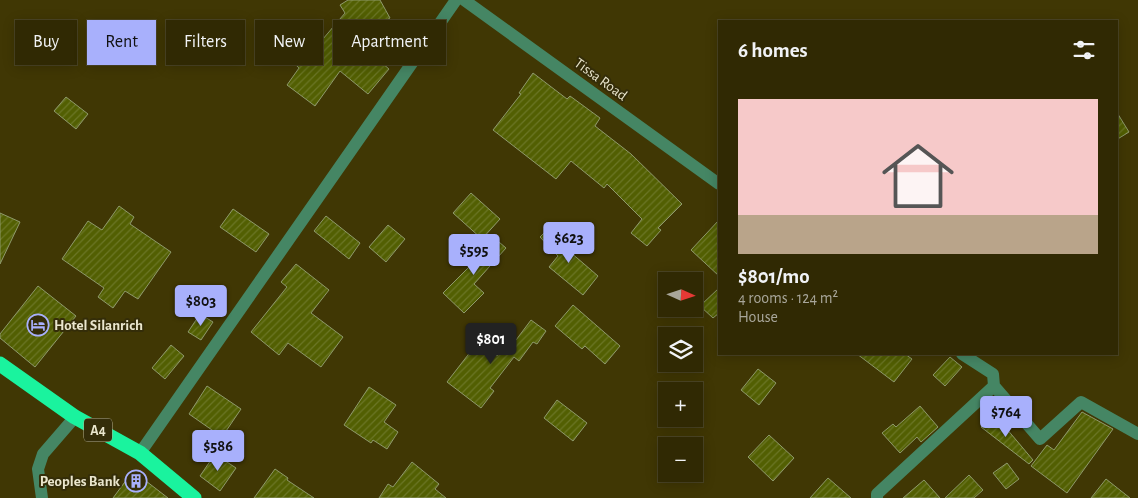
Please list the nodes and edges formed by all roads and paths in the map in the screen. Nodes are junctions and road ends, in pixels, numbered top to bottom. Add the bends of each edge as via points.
1 (456, 0) edge
2 (464, 0) edge
3 (718, 183) edge
4 (964, 355) edge
5 (0, 364) edge
6 (994, 386) junction
7 (75, 417) junction
8 (1138, 434) edge
9 (140, 453) junction
10 (42, 498) edge
11 (194, 498) edge
12 (877, 498) edge

1 - 9 street
2 - 3 street, Tissa Road
4 - 6 street via 994,374
5 - 7 highway, A4
6 - 8 street via 1040,438 1081,402
6 - 12 street via 877,494
7 - 9 highway, A4
7 - 10 street via 43,454 38,469
9 - 11 highway, A4

